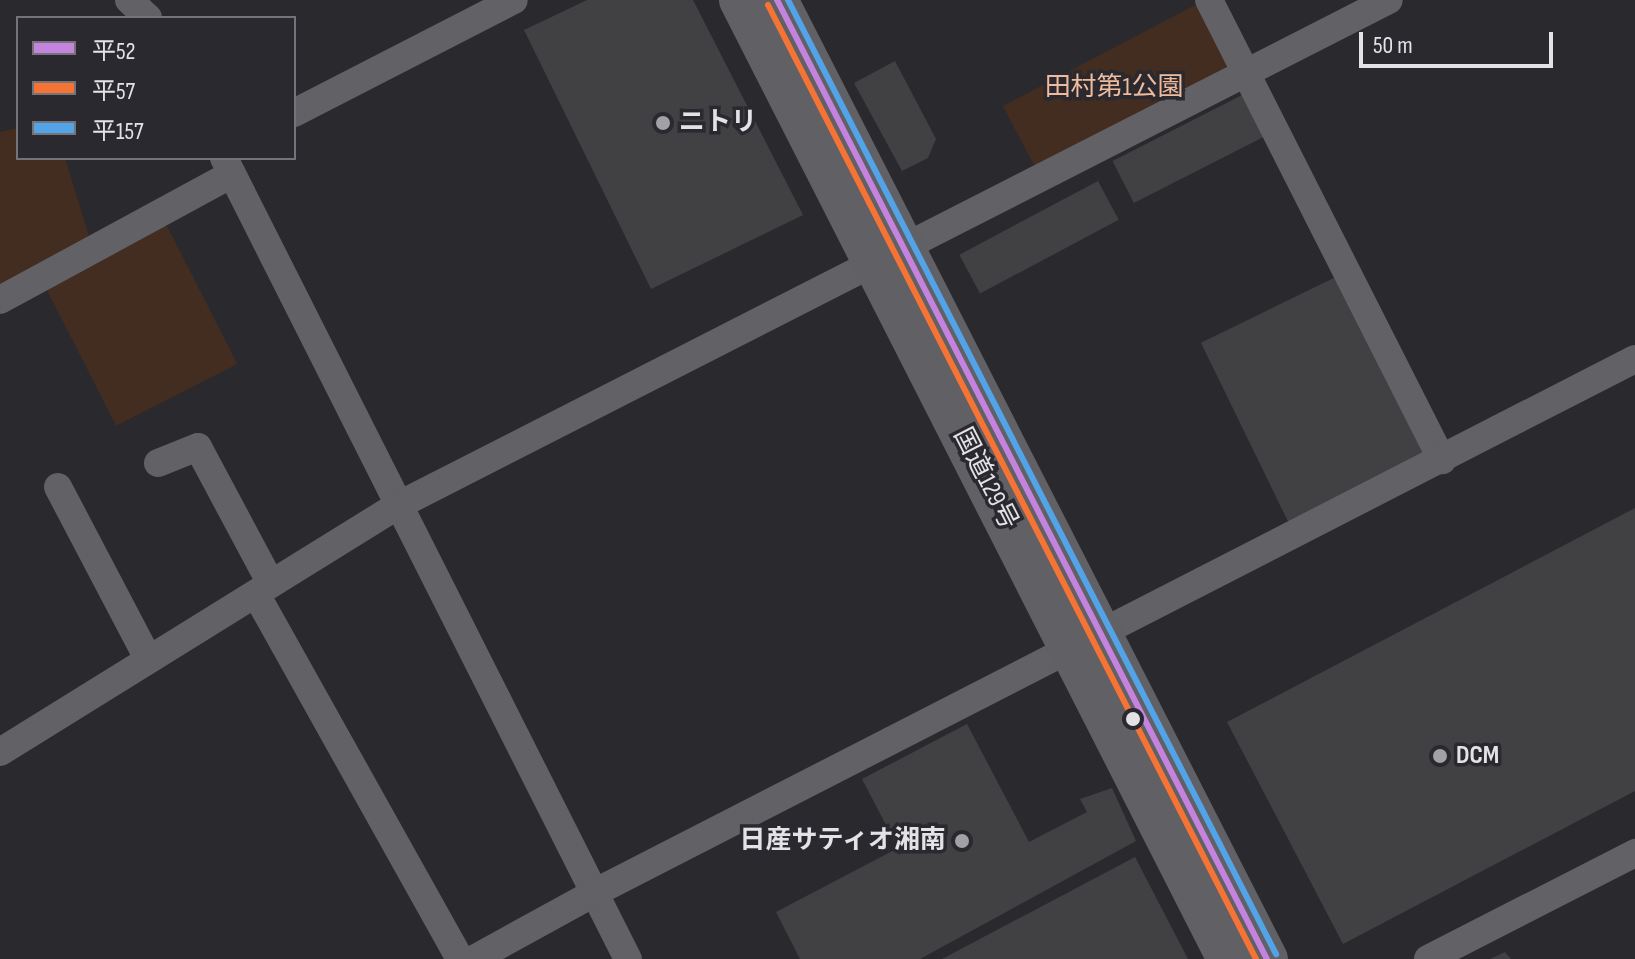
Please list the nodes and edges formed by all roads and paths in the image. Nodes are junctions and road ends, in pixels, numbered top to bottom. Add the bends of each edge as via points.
1 (129, 0) edge
2 (514, 0) edge
3 (740, 0) edge
4 (777, 0) edge
5 (1209, 0) edge
6 (1389, 0) edge
7 (146, 16) edge
8 (1245, 73) junction
9 (296, 112) edge
10 (228, 166) edge
11 (888, 254) junction
12 (0, 300) edge
13 (1635, 359) edge
14 (1442, 460) junction
15 (158, 463) dead end
16 (58, 487) dead end
17 (399, 505) junction
18 (263, 589) junction
19 (1086, 641) junction
20 (149, 660) junction
21 (0, 752) edge
22 (1635, 853) edge
23 (594, 893) junction
24 (460, 959) edge
25 (474, 959) edge
26 (628, 959) edge
27 (1228, 959) edge
28 (1267, 959) edge
29 (1428, 959) edge

1 - 7 street
2 - 9 street
3 - 11 highway, 国道129号
4 - 11 highway, 国道129号
5 - 8 street
6 - 8 street
8 - 11 street
8 - 14 street
10 - 12 street
10 - 17 street
11 - 17 street
11 - 19 highway, 国道129号
13 - 14 street
14 - 19 street
15 - 18 street via 203,439
16 - 20 street
17 - 18 street
17 - 23 street
18 - 20 street
18 - 24 street
19 - 23 street
19 - 27 highway, 国道129号
19 - 28 highway, 国道129号
20 - 21 street
22 - 29 street
23 - 25 street
23 - 26 street

